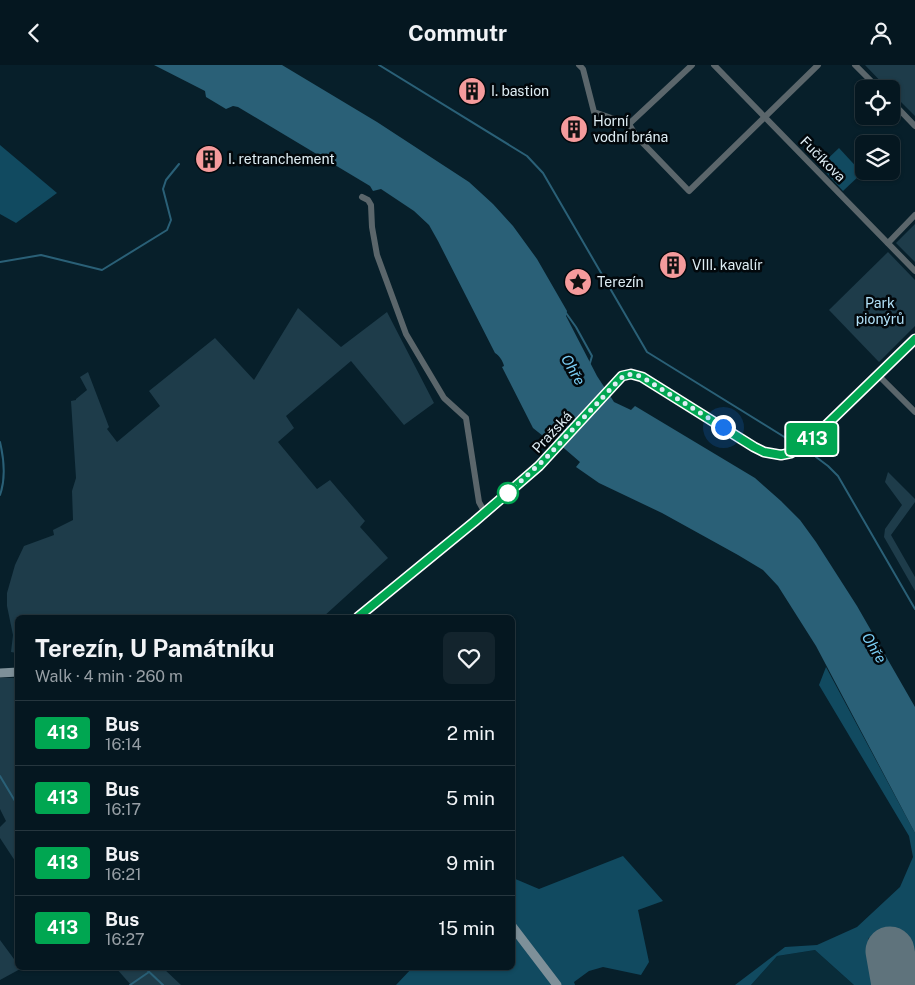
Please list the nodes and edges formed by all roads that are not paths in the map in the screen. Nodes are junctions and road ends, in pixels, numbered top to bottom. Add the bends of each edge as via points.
1 (692, 65) edge
2 (714, 65) edge
3 (818, 65) edge
4 (855, 65) edge
5 (583, 66) edge
6 (870, 80) edge
7 (900, 110) edge
8 (764, 117) junction
9 (629, 124) junction
10 (915, 126) edge
11 (362, 197) dead end
12 (915, 215) edge
13 (888, 243) junction
14 (915, 271) edge
15 (915, 339) edge
16 (878, 375) junction
17 (915, 412) edge
18 (485, 513) junction
19 (360, 615) edge
20 (15, 672) edge
21 (0, 673) edge
22 (515, 931) edge
23 (558, 985) edge

1 - 9 street
2 - 8 street, Fučíkova
3 - 8 street
4 - 6 street
5 - 9 street via 594,112
7 - 10 street
8 - 9 street via 689,191 636,136
8 - 13 street, Fučíkova
11 - 18 street via 371,205 378,255 406,333 444,398 466,418 479,502
12 - 13 street
13 - 14 street, Fučíkova
15 - 16 main road, Pražská
16 - 17 street
16 - 18 main road, Pražská via 809,441 791,453 781,455 754,447 642,377 622,376 554,451
18 - 19 main road, Pražská
20 - 21 main road
22 - 23 main road

